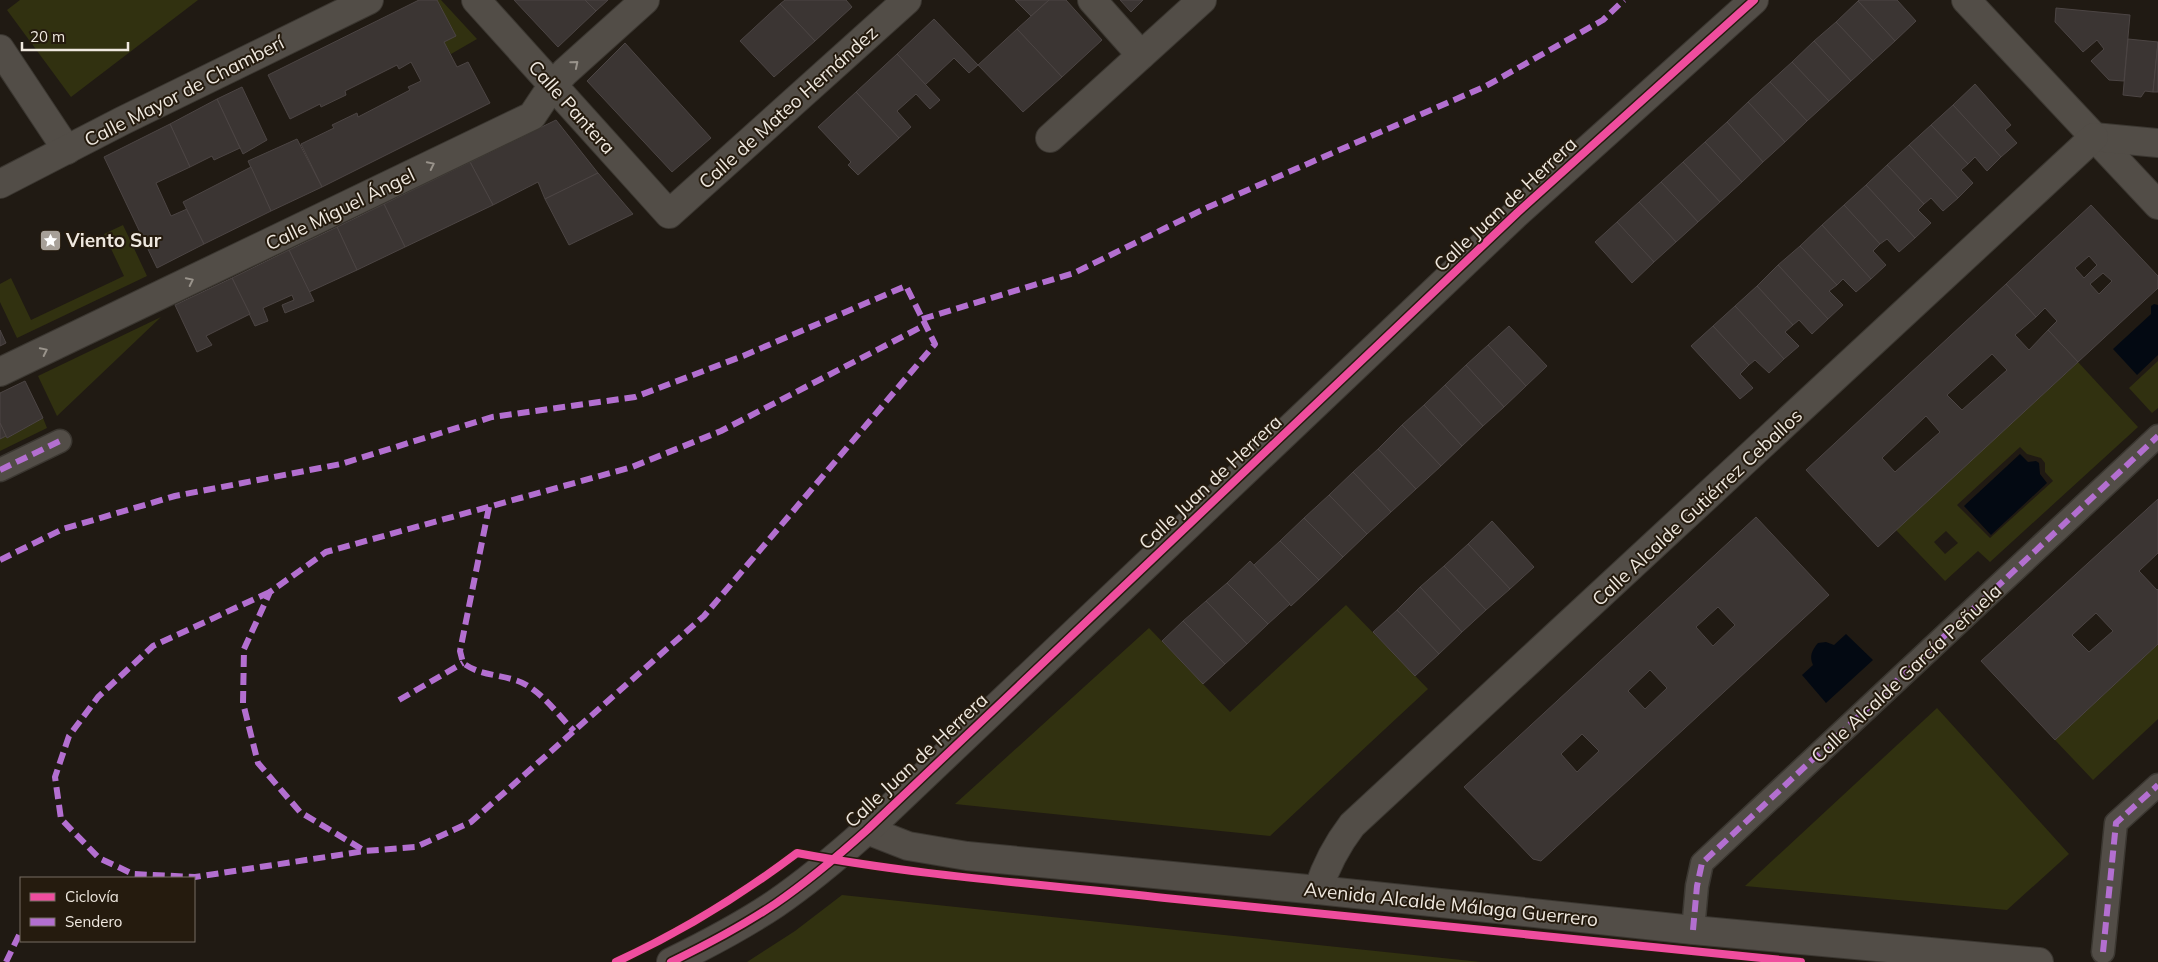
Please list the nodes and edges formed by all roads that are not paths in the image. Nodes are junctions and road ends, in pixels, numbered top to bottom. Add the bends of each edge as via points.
1 (369, 0) edge
2 (476, 0) edge
3 (645, 0) edge
4 (906, 0) edge
5 (1092, 0) edge
6 (1202, 0) edge
7 (1754, 0) edge
8 (1966, 0) edge
9 (0, 49) edge
10 (1141, 55) junction
11 (552, 86) junction
12 (2094, 137) junction
13 (1050, 138) dead end
14 (2158, 143) edge
15 (67, 150) junction
16 (0, 184) edge
17 (2158, 205) edge
18 (669, 214) joint
19 (0, 372) edge
20 (2158, 436) edge
21 (60, 441) dead end
22 (0, 470) edge
23 (2158, 785) edge
24 (867, 830) junction
25 (1318, 890) junction
26 (1692, 930) junction
27 (2103, 952) dead end
28 (671, 962) edge
29 (2039, 962) edge

1 - 15 street, Calle Mayor de Chamberí
2 - 11 street, Calle Pantera
11 -> 3 street, Calle Miguel Ángel
4 - 18 street, Calle de Mateo Hernández
5 - 10 street
6 - 10 street
7 - 24 street, Calle Juan de Herrera via 1517,213
8 - 12 street
9 - 15 street
10 - 13 street
11 - 18 street, Calle Pantera
19 -> 11 street, Calle Miguel Ángel via 532,116
12 - 14 street
12 - 17 street
12 - 25 street, Calle Alcalde Gutiérrez Ceballos via 1352,825 1335,847
15 - 16 street, Calle Mayor de Chamberí
20 - 26 street, Calle Alcalde García Peñuela via 1702,863
21 - 22 street
23 - 27 street via 2116,823
24 - 25 street, Avenida Alcalde Málaga Guerrero via 908,846 968,856
24 - 28 street, Calle Juan de Herrera via 775,904
25 - 26 street, Avenida Alcalde Málaga Guerrero
26 - 29 street, Avenida Alcalde Málaga Guerrero

